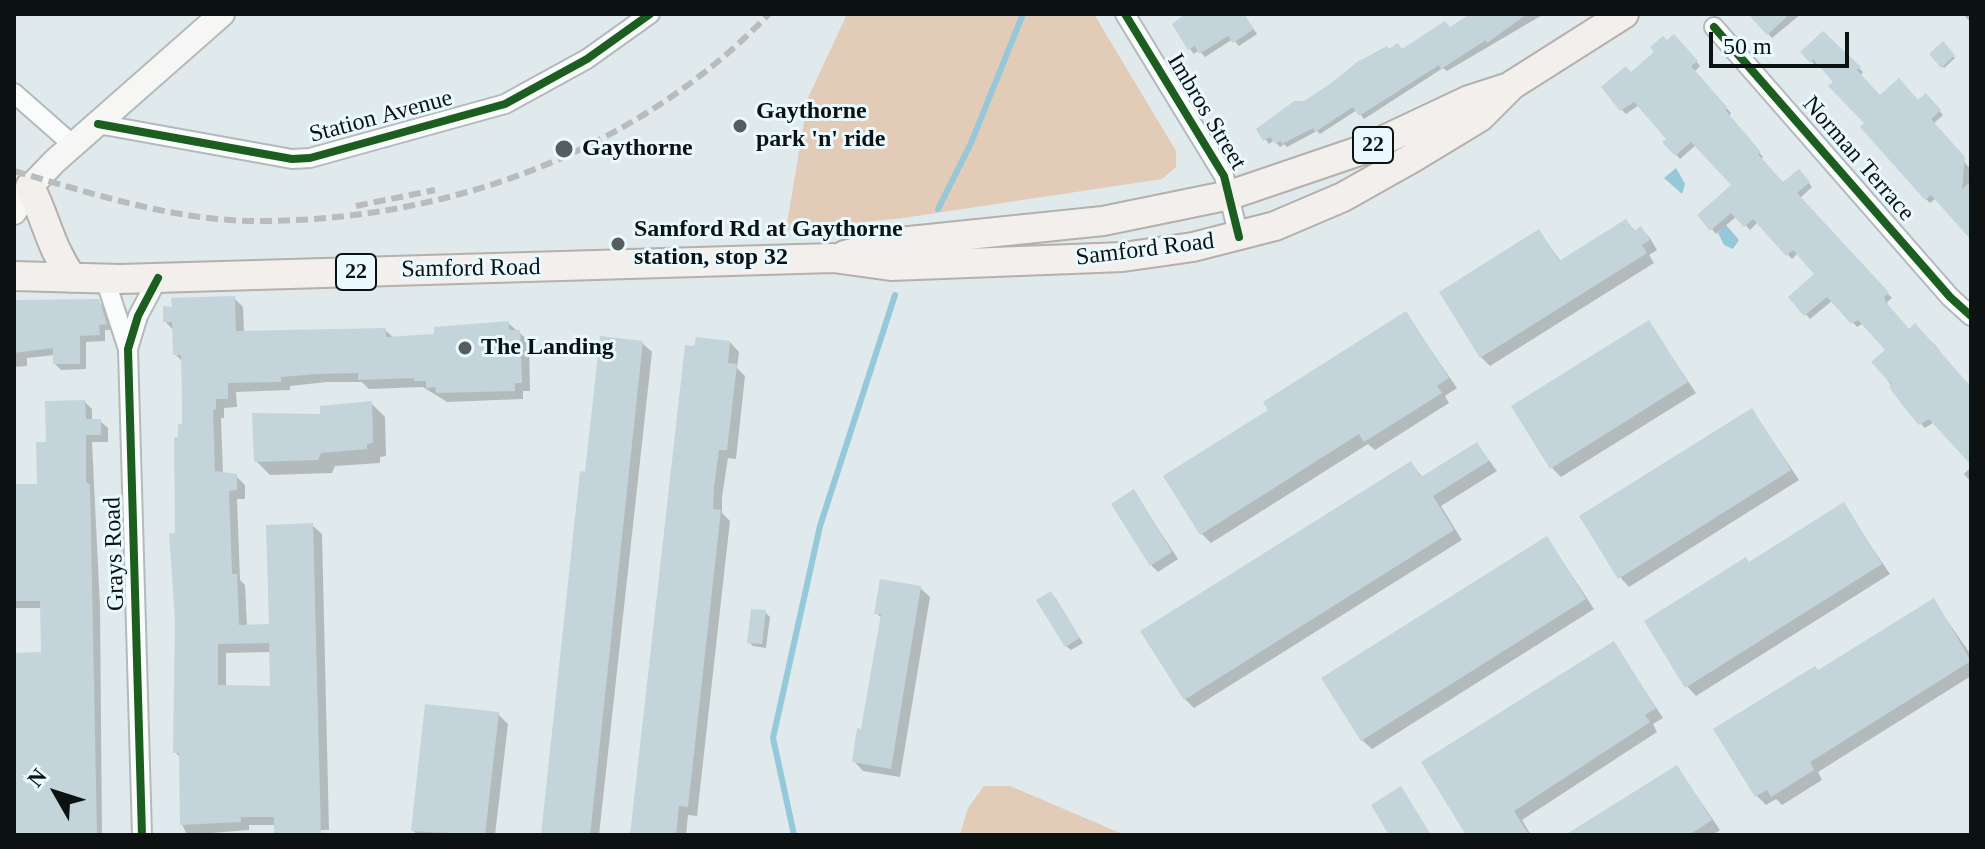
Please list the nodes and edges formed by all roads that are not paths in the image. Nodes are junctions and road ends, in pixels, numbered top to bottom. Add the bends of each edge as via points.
1 (222, 14) edge
2 (650, 14) edge
3 (1125, 14) edge
4 (1624, 14) edge
5 (1714, 27) dead end
6 (1512, 85) junction
7 (14, 93) edge
8 (98, 124) junction
9 (73, 145) junction
10 (30, 187) junction
11 (1230, 195) junction
12 (14, 212) edge
13 (1239, 237) junction
14 (833, 258) junction
15 (14, 276) edge
16 (72, 278) junction
17 (158, 278) junction
18 (105, 279) junction
19 (1971, 316) edge
20 (128, 349) junction
21 (142, 835) edge

1 - 8 main road
2 - 8 street, Station Avenue via 587,59 505,104 310,158
3 - 11 street, Imbros Street via 1224,176
4 - 6 main road, Samford Road / 22
5 - 19 street, Norman Terrace
6 - 11 main road, Samford Road / 22 via 1365,149
6 - 13 main road, Samford Road / 22 via 1480,117 1376,180 1299,217
7 - 9 street
8 - 9 main road
9 - 10 main road
10 - 12 main road
10 - 16 main road via 50,243
11 - 13 street, Imbros Street
11 - 14 main road, Samford Road / 22 via 1103,221 890,243
13 - 14 main road, Samford Road / 22 via 1166,252 1059,260 891,266
14 - 17 main road, Samford Road / 22
15 - 16 main road, Samford Road / 22
16 - 18 main road, Samford Road / 22
17 - 18 main road, Samford Road / 22
17 - 20 street, Grays Road
18 - 20 street, Grays Road
20 - 21 street, Grays Road

